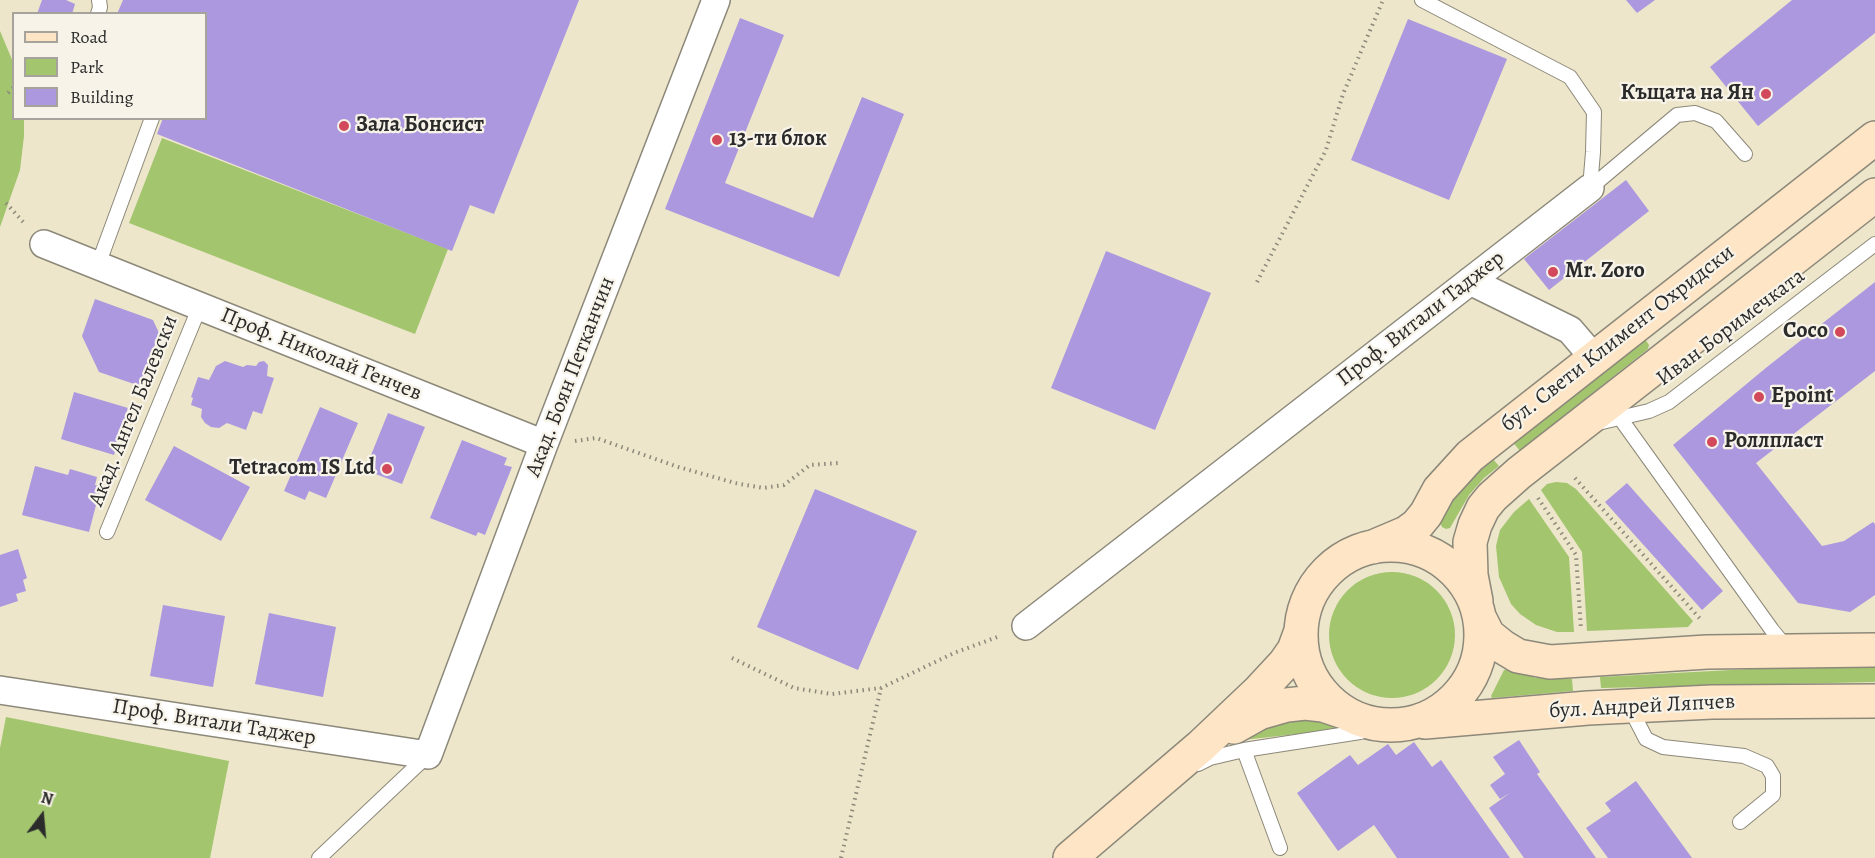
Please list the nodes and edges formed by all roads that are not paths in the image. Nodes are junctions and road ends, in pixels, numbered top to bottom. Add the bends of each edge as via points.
1 (716, 0) edge
2 (1422, 0) edge
3 (151, 120) edge
4 (1875, 138) edge
5 (1745, 154) dead end
6 (1590, 188) junction
7 (1875, 195) edge
8 (44, 244) dead end
9 (1875, 244) edge
10 (98, 265) junction
11 (1470, 281) junction
12 (200, 306) junction
13 (1594, 358) junction
14 (1620, 418) junction
15 (1567, 435) junction
16 (544, 444) junction
17 (107, 532) dead end
18 (1372, 547) junction
19 (1478, 610) junction
20 (1026, 626) road end
21 (1301, 632) junction
22 (1875, 650) edge
23 (1790, 651) junction
24 (0, 690) edge
25 (1875, 701) edge
26 (1629, 706) junction
27 (1345, 713) junction
28 (1397, 724) junction
29 (1201, 746) junction
30 (1244, 750) junction
31 (428, 755) junction
32 (1148, 790) junction
33 (1740, 822) dead end
34 (1280, 848) dead end
35 (319, 858) edge
36 (1070, 858) edge

1 - 16 street, Акад. Боян Петканчин
2 - 6 lane via 1570,77 1594,112
3 - 10 lane
4 - 13 main road, бул. Свети Климент Охридски
5 - 6 lane via 1716,121 1695,113 1677,116
6 - 11 street, Проф. Витали Таджер
7 - 15 main road, бул. Свети Климент Охридски
8 - 10 street, Проф. Николай Генчев
9 - 14 lane, Иван Боримечката via 1670,402
10 - 12 street, Проф. Николай Генчев
11 - 13 street via 1570,330
11 - 20 street, Проф. Витали Таджер
12 - 16 street, Проф. Николай Генчев
12 - 17 lane, Акад. Ангел Балевски
13 - 18 main road, бул. Свети Климент Охридски via 1470,456 1439,490 1418,525
14 - 15 lane, Иван Боримечката
14 - 23 lane
15 - 19 main road, бул. Свети Климент Охридски via 1502,486 1474,525 1470,560
16 - 31 street, Акад. Боян Петканчин
18 - 19 main road via 1394,546 1429,554 1458,574
18 - 21 main road via 1353,552 1325,573 1312,591
19 - 23 main road via 1488,634 1503,647 1518,656 1550,662
19 - 28 main road via 1480,656 1462,691 1432,715
21 - 27 main road via 1310,674 1318,688
21 - 29 main road via 1285,663
22 - 23 main road
24 - 31 street, Проф. Витали Таджер
25 - 26 main road, бул. Андрей Ляпчев
26 - 28 main road, бул. Андрей Ляпчев
26 - 33 lane via 1646,739 1663,747 1744,756 1767,766 1773,776 1773,795
27 - 28 main road
27 - 29 main road via 1323,705 1287,705 1259,713
28 - 30 lane
29 - 32 main road
30 - 32 lane via 1210,758
30 - 34 lane
31 - 35 lane
32 - 36 main road

